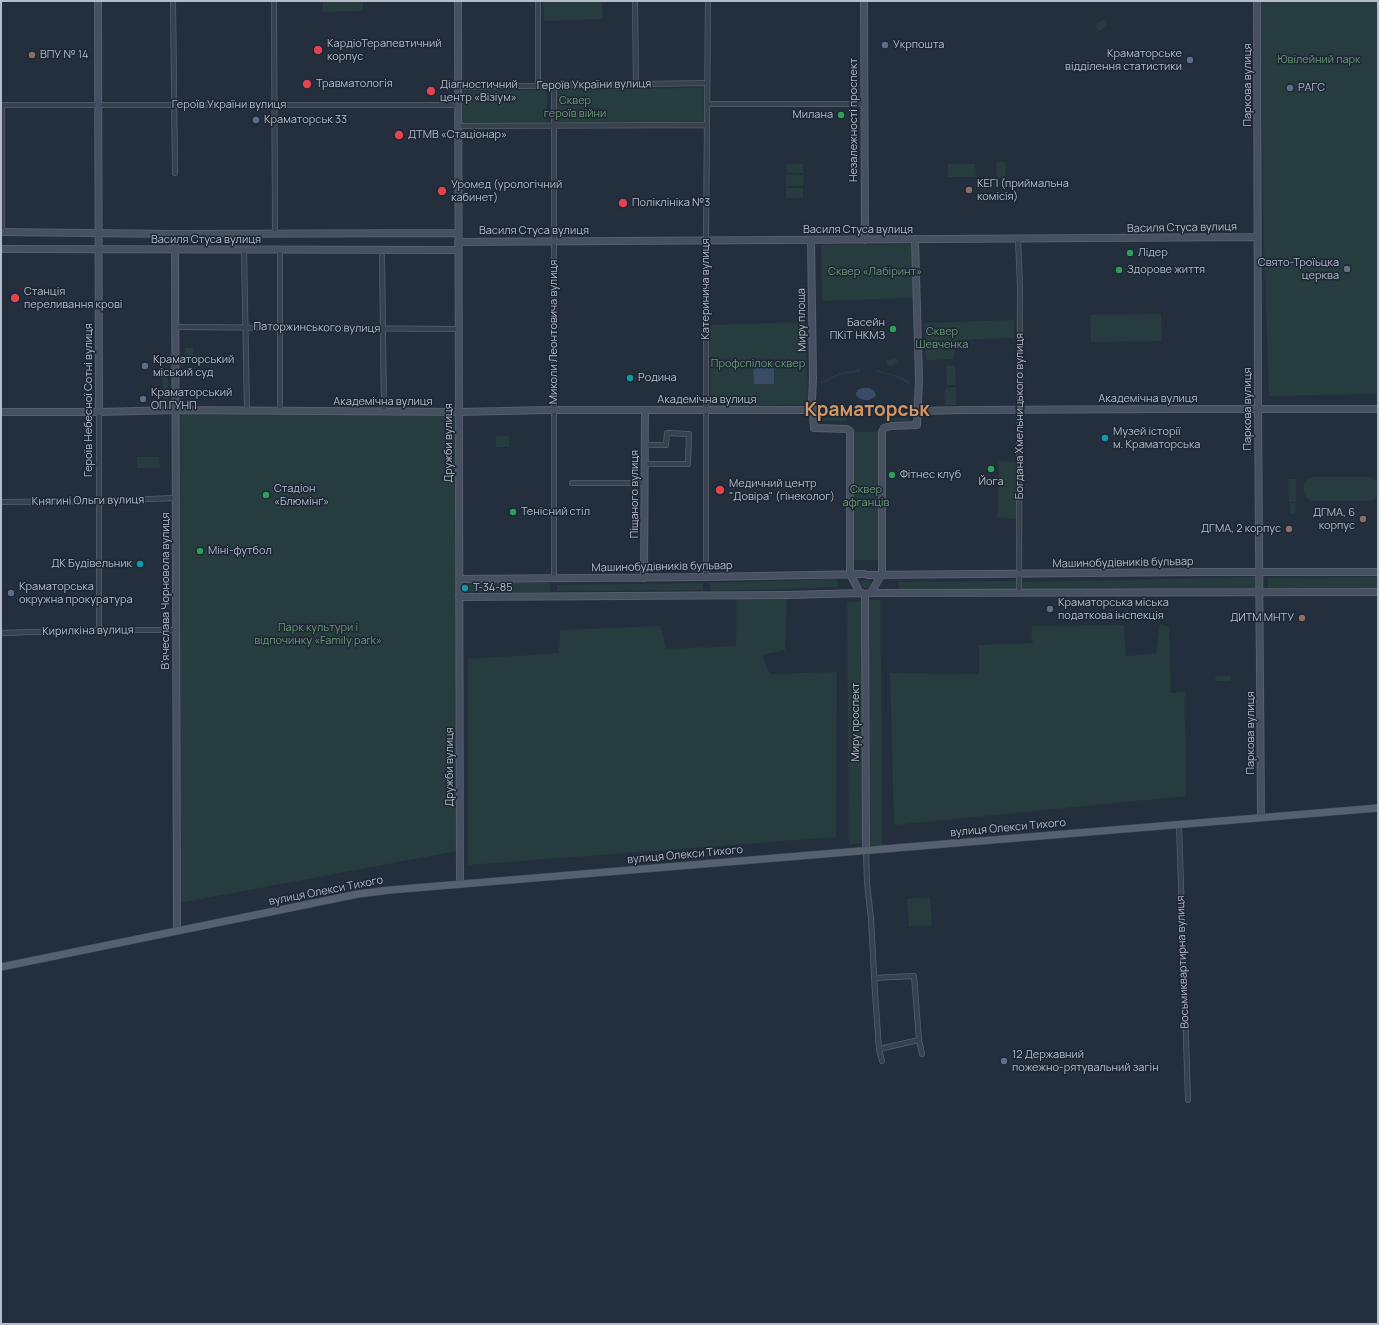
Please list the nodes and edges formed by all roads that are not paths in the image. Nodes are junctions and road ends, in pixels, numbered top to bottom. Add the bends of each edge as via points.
1 (98, 1) edge
2 (173, 1) edge
3 (274, 1) edge
4 (458, 1) edge
5 (538, 1) edge
6 (635, 1) edge
7 (708, 1) edge
8 (864, 1) edge
9 (1257, 1) edge
10 (707, 83) junction
11 (636, 84) junction
12 (554, 85) junction
13 (538, 86) junction
14 (458, 87) junction
15 (707, 104) junction
16 (864, 104) junction
17 (2, 105) edge
18 (98, 105) junction
19 (175, 105) junction
20 (275, 105) junction
21 (458, 105) junction
22 (707, 125) junction
23 (458, 126) junction
24 (554, 126) junction
25 (175, 173) dead end
26 (2, 232) edge
27 (98, 233) junction
28 (458, 233) junction
29 (175, 234) junction
30 (274, 234) junction
31 (1258, 237) junction
32 (915, 239) junction
33 (1018, 239) junction
34 (706, 240) junction
35 (811, 240) junction
36 (865, 240) junction
37 (554, 241) junction
38 (458, 242) junction
39 (1, 249) edge
40 (98, 250) junction
41 (175, 250) junction
42 (244, 250) junction
43 (280, 250) junction
44 (458, 250) junction
45 (382, 256) dead end
46 (175, 327) junction
47 (245, 327) junction
48 (279, 328) junction
49 (383, 329) junction
50 (458, 330) junction
51 (812, 400) joint
52 (1258, 408) junction
53 (1378, 409) edge
54 (175, 410) junction
55 (554, 410) junction
56 (645, 410) junction
57 (707, 410) junction
58 (812, 410) junction
59 (1020, 410) junction
60 (247, 411) junction
61 (280, 411) junction
62 (918, 411) junction
63 (1, 412) edge
64 (99, 412) junction
65 (384, 412) junction
66 (458, 412) junction
67 (645, 446) junction
68 (645, 464) junction
69 (572, 483) dead end
70 (645, 483) junction
71 (175, 498) junction
72 (99, 501) junction
73 (1, 502) edge
74 (1260, 572) junction
75 (1378, 572) edge
76 (850, 574) junction
77 (882, 574) junction
78 (1020, 574) junction
79 (866, 575) junction
80 (706, 577) junction
81 (644, 578) junction
82 (459, 579) junction
83 (554, 579) junction
84 (866, 592) junction
85 (1378, 592) edge
86 (1020, 593) junction
87 (1260, 593) junction
88 (459, 597) junction
89 (99, 630) junction
90 (176, 630) junction
91 (1, 633) edge
92 (1378, 808) edge
93 (1261, 817) junction
94 (1179, 824) junction
95 (866, 850) junction
96 (460, 884) junction
97 (176, 931) junction
98 (1, 967) edge
99 (874, 978) junction
100 (919, 1040) junction
101 (879, 1049) junction
102 (922, 1054) dead end
103 (882, 1061) dead end
104 (1188, 1100) dead end

1 - 18 street, Героїв Небесної Сотні вулиця
2 - 19 street
3 - 20 street
4 - 14 street, Дружби вулиця
5 - 13 street
6 - 11 street
7 - 10 street, Катеринича вулиця
8 - 16 street, Незалежності проспект
9 - 31 street, Паркова вулиця
10 - 11 street, Героїв України вулиця
10 - 15 street, Катеринича вулиця
11 - 12 street, Героїв України вулиця
12 - 13 street, Героїв України вулиця
12 - 24 street, Миколи Леонтовича вулиця
13 - 14 street, Героїв України вулиця
14 - 21 street, Дружби вулиця
15 - 16 street
15 - 22 street, Катеринича вулиця
16 - 36 street, Незалежності проспект
17 - 18 street, Героїв України вулиця
17 - 26 street
18 - 19 street, Героїв України вулиця
18 - 27 street, Героїв Небесної Сотні вулиця
19 - 20 street, Героїв України вулиця
19 - 25 street
20 - 21 street, Героїв України вулиця
20 - 30 street
21 - 23 street, Дружби вулиця
22 - 24 street
22 - 34 street, Катеринича вулиця
23 - 24 street
23 - 28 street, Дружби вулиця
24 - 37 street, Миколи Леонтовича вулиця
26 - 27 street, Василя Стуса вулиця
27 - 29 street, Василя Стуса вулиця
27 - 40 street, Героїв Небесної Сотні вулиця
28 - 30 street, Василя Стуса вулиця
28 - 38 street, Дружби вулиця
29 - 30 street, Василя Стуса вулиця
29 - 41 street, В'ячеслава Чорновола вулиця
31 - 33 street, Василя Стуса вулиця
31 - 52 street, Паркова вулиця
32 - 33 street, Василя Стуса вулиця
32 - 36 street, Василя Стуса вулиця
32 - 62 street
33 - 59 street, Богдана Хмельницького вулиця
34 - 35 street, Василя Стуса вулиця
34 - 37 street, Василя Стуса вулиця
34 - 57 street, Катеринича вулиця
35 - 36 street, Василя Стуса вулиця
35 - 51 street, Миру площа
37 - 38 street, Василя Стуса вулиця
37 - 55 street, Миколи Леонтовича вулиця
38 - 44 street, Дружби вулиця
39 - 40 street, Василя Стуса вулиця
40 - 41 street, Василя Стуса вулиця
40 - 64 street, Героїв Небесної Сотні вулиця
41 - 42 street, Василя Стуса вулиця
41 - 46 street, В'ячеслава Чорновола вулиця
42 - 43 street, Василя Стуса вулиця
42 - 47 street
43 - 44 street, Василя Стуса вулиця
43 - 48 street
44 - 50 street, Дружби вулиця
45 - 49 street
46 - 47 street, Паторжинського вулиця
46 - 54 street, В'ячеслава Чорновола вулиця
47 - 48 street, Паторжинського вулиця
47 - 60 street
48 - 49 street, Паторжинського вулиця
48 - 61 street
49 - 50 street, Паторжинського вулиця
49 - 65 street
50 - 66 street, Дружби вулиця
51 - 58 street, Миру проспект
52 - 53 street, Академічна вулиця
52 - 59 street, Академічна вулиця
52 - 74 street, Паркова вулиця
54 - 60 street, Академічна вулиця
54 - 64 street, Академічна вулиця
54 - 71 street, В'ячеслава Чорновола вулиця
55 - 56 street, Академічна вулиця
55 - 66 street, Академічна вулиця
55 - 83 street, Миколи Леонтовича вулиця
56 - 57 street, Академічна вулиця
56 - 67 street, Піщаного вулиця
57 - 58 street, Академічна вулиця
57 - 80 street, Катеринича вулиця
58 - 76 street, Миру проспект via 814,428 850,431
59 - 62 street, Академічна вулиця
59 - 78 street, Богдана Хмельницького вулиця
60 - 61 street, Академічна вулиця
61 - 65 street, Академічна вулиця
62 - 77 street via 917,425 891,426 884,428 882,432
63 - 64 street, Академічна вулиця
64 - 72 street, Героїв Небесної Сотні вулиця
65 - 66 street, Академічна вулиця
66 - 82 street, Дружби вулиця
67 - 68 street, Піщаного вулиця
67 - 68 street via 666,446 667,433 689,434 688,464
68 - 70 street, Піщаного вулиця
69 - 70 street
70 - 81 street, Піщаного вулиця
71 - 72 street, Княгині Ольги вулиця
71 - 90 street, В'ячеслава Чорновола вулиця
72 - 73 street, Княгині Ольги вулиця
72 - 89 street, Героїв Небесної Сотні вулиця
74 - 75 street, Машинобудівників бульвар
74 - 78 street, Машинобудівників бульвар
74 - 87 street, Паркова вулиця
76 - 79 street, Машинобудівників бульвар
76 - 80 street, Машинобудівників бульвар
76 - 84 street, Миру проспект
77 - 78 street, Машинобудівників бульвар
77 - 79 street, Машинобудівників бульвар
77 - 84 street
78 - 86 street, Богдана Хмельницького вулиця
79 - 84 street via 873,578 875,584
79 - 84 street via 857,580 857,586
80 - 81 street, Машинобудівників бульвар
81 - 83 street, Машинобудівників бульвар
82 - 83 street, Машинобудівників бульвар
82 - 88 street, Дружби вулиця
84 - 86 street
84 - 88 street via 788,595
84 - 95 street, Миру проспект
85 - 87 street
86 - 87 street
87 - 93 street, Паркова вулиця
88 - 96 street, Дружби вулиця
89 - 90 street, Кирилкіна вулиця
89 - 91 street, Кирилкіна вулиця
90 - 97 street, В'ячеслава Чорновола вулиця
92 - 93 main road, вулиця Олекси Тихого
93 - 94 main road, вулиця Олекси Тихого
94 - 95 main road, вулиця Олекси Тихого
94 - 104 street, Восьмиквартирна вулиця
95 - 96 main road, вулиця Олекси Тихого
95 - 99 street
96 - 97 main road, вулиця Олекси Тихого via 358,894
97 - 98 main road, вулиця Олекси Тихого
99 - 100 street via 914,976
99 - 101 street
100 - 101 street
100 - 102 street
101 - 103 street

